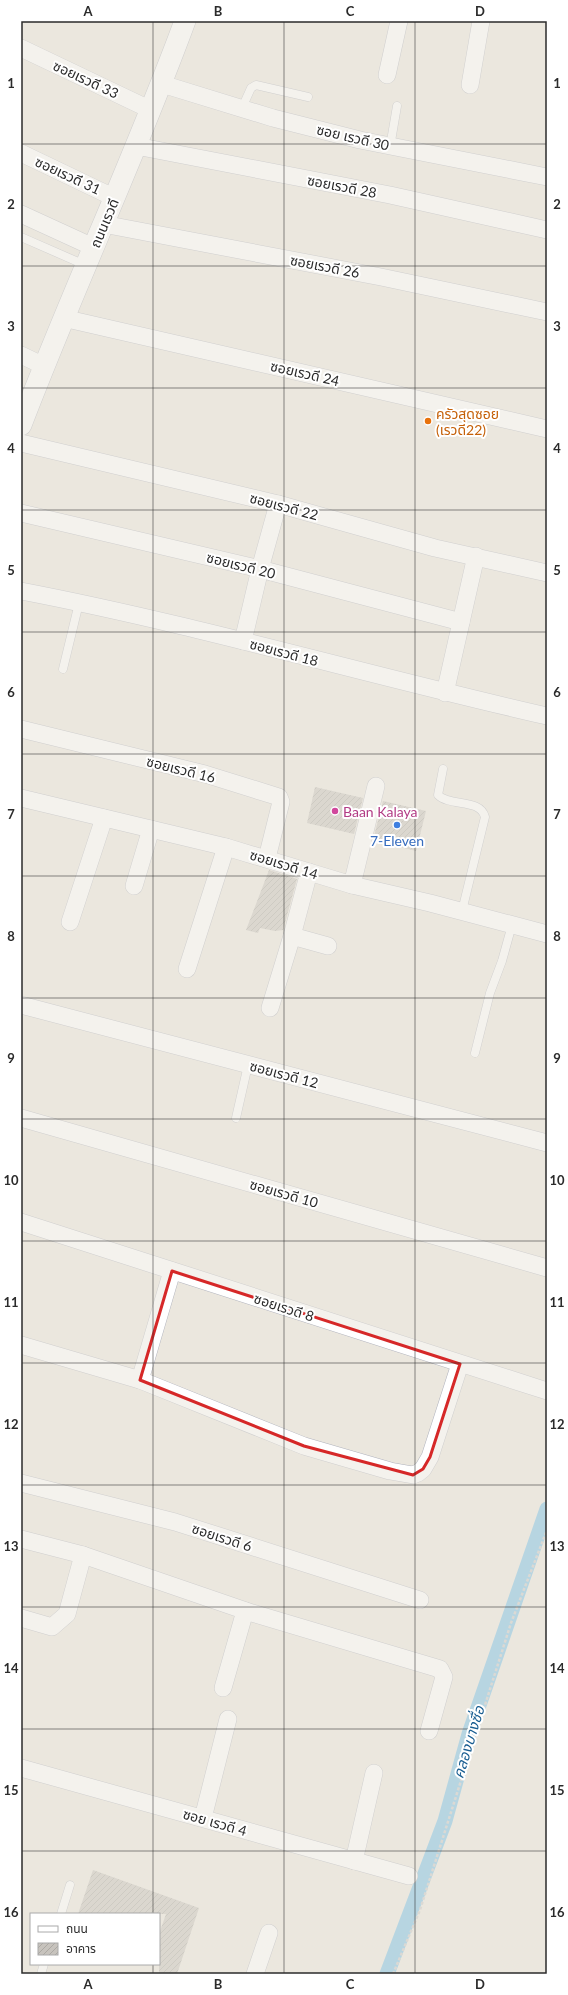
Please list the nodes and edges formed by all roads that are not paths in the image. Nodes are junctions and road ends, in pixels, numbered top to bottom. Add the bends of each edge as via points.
1 (185, 21) edge
2 (398, 21) edge
3 (481, 21) edge
4 (21, 48) edge
5 (387, 75) dead end
6 (162, 84) junction
7 (470, 85) dead end
8 (308, 97) dead end
9 (397, 106) dead end
10 (242, 108) junction
11 (151, 110) junction
12 (136, 146) junction
13 (390, 146) junction
14 (21, 153) edge
15 (547, 177) edge
16 (115, 198) junction
17 (21, 214) edge
18 (103, 224) junction
19 (547, 230) edge
20 (21, 237) edge
21 (89, 257) junction
22 (547, 312) edge
23 (63, 318) junction
24 (21, 355) edge
25 (44, 366) junction
26 (21, 425) edge
27 (547, 428) edge
28 (21, 443) edge
29 (278, 504) junction
30 (21, 513) edge
31 (476, 556) junction
32 (260, 569) junction
33 (547, 573) edge
34 (21, 590) edge
35 (79, 603) junction
36 (460, 622) junction
37 (242, 641) junction
38 (63, 669) dead end
39 (445, 693) junction
40 (547, 716) edge
41 (21, 729) edge
42 (443, 769) dead end
43 (376, 786) dead end
44 (21, 798) edge
45 (104, 818) junction
46 (151, 829) junction
47 (226, 847) junction
48 (267, 858) junction
49 (309, 872) junction
50 (352, 885) junction
51 (134, 886) dead end
52 (462, 911) junction
53 (70, 922) dead end
54 (512, 925) junction
55 (547, 934) edge
56 (292, 936) junction
57 (328, 946) dead end
58 (187, 969) dead end
59 (21, 1005) edge
60 (270, 1008) dead end
61 (475, 1053) dead end
62 (248, 1064) junction
63 (21, 1118) edge
64 (236, 1118) dead end
65 (547, 1143) edge
66 (21, 1222) edge
67 (547, 1268) edge
68 (172, 1271) junction
69 (21, 1345) edge
70 (460, 1364) junction
71 (140, 1380) junction
72 (547, 1391) edge
73 (21, 1483) edge
74 (21, 1539) edge
75 (83, 1555) junction
76 (420, 1600) dead end
77 (245, 1611) junction
78 (21, 1618) edge
79 (223, 1688) dead end
80 (228, 1719) dead end
81 (429, 1732) dead end
82 (21, 1768) edge
83 (374, 1773) dead end
84 (203, 1818) junction
85 (354, 1861) junction
86 (409, 1876) dead end
87 (70, 1884) dead end
88 (61, 1913) edge
89 (269, 1933) dead end
90 (255, 1974) edge

1 - 6 street, ถนนเรวดี
2 - 5 street
3 - 7 street
4 - 11 street, ซอยเรวดี 33
6 - 10 street, ซอย เรวดี 30
6 - 11 street, ถนนเรวดี
8 - 10 lane via 256,84 251,88
9 - 13 lane
10 - 13 street, ซอย เรวดี 30
11 - 12 street, ถนนเรวดี
12 - 16 street, ถนนเรวดี
12 - 19 street, ซอยเรวดี 28 via 390,195
13 - 15 street, ซอย เรวดี 30
14 - 16 street, ซอยเรวดี 31
16 - 18 street, ถนนเรวดี
17 - 21 street
18 - 21 street, ถนนเรวดี
18 - 22 street, ซอยเรวดี 26 via 381,277
20 - 21 lane
21 - 23 street, ถนนเรวดี
23 - 25 street, ถนนเรวดี
23 - 27 street, ซอยเรวดี 24
24 - 25 street
25 - 26 street, ถนนเรวดี
28 - 29 street, ซอยเรวดี 22
29 - 31 street, ซอยเรวดี 22 via 435,548
29 - 32 street
30 - 32 street, ซอยเรวดี 20
31 - 33 street, ซอยเรวดี 22
31 - 36 street
32 - 36 street, ซอยเรวดี 20
32 - 37 street
34 - 35 street, ซอยเรวดี 18
35 - 37 street, ซอยเรวดี 18
35 - 38 lane
36 - 39 street
37 - 39 street, ซอยเรวดี 18
39 - 40 street, ซอยเรวดี 18
41 - 48 street, ซอยเรวดี 16 via 205,774 279,797
42 - 52 lane via 438,795 449,802 479,808 485,817
43 - 50 street
44 - 45 street, ซอยเรวดี 14
45 - 46 street, ซอยเรวดี 14
45 - 53 street
46 - 47 street, ซอยเรวดี 14
46 - 51 street
47 - 48 street, ซอยเรวดี 14
47 - 58 street
48 - 49 street, ซอยเรวดี 14
49 - 50 street, ซอยเรวดี 14
49 - 56 street
50 - 52 street, ซอยเรวดี 14
52 - 54 street, ซอยเรวดี 14
54 - 55 street, ซอยเรวดี 14
54 - 61 lane via 490,993
56 - 57 street
56 - 60 street
59 - 62 street, ซอยเรวดี 12
62 - 64 lane
62 - 65 street, ซอยเรวดี 12
63 - 67 street, ซอยเรวดี 10
66 - 68 street, ซอยเรวดี 8
68 - 70 street, ซอยเรวดี 8
68 - 71 street
69 - 71 street
70 - 71 street via 430,1457 418,1474 390,1471 304,1446
70 - 72 street, ซอยเรวดี 8
73 - 76 street, ซอยเรวดี 6 via 175,1522
74 - 75 street
75 - 77 street
75 - 78 street via 67,1614 60,1622 52,1627
77 - 79 street
77 - 81 street via 440,1669 444,1677
80 - 84 street
82 - 84 street, ซอย เรวดี 4
83 - 85 street
84 - 85 street, ซอย เรวดี 4
85 - 86 street, ซอย เรวดี 4
87 - 88 lane
89 - 90 street

